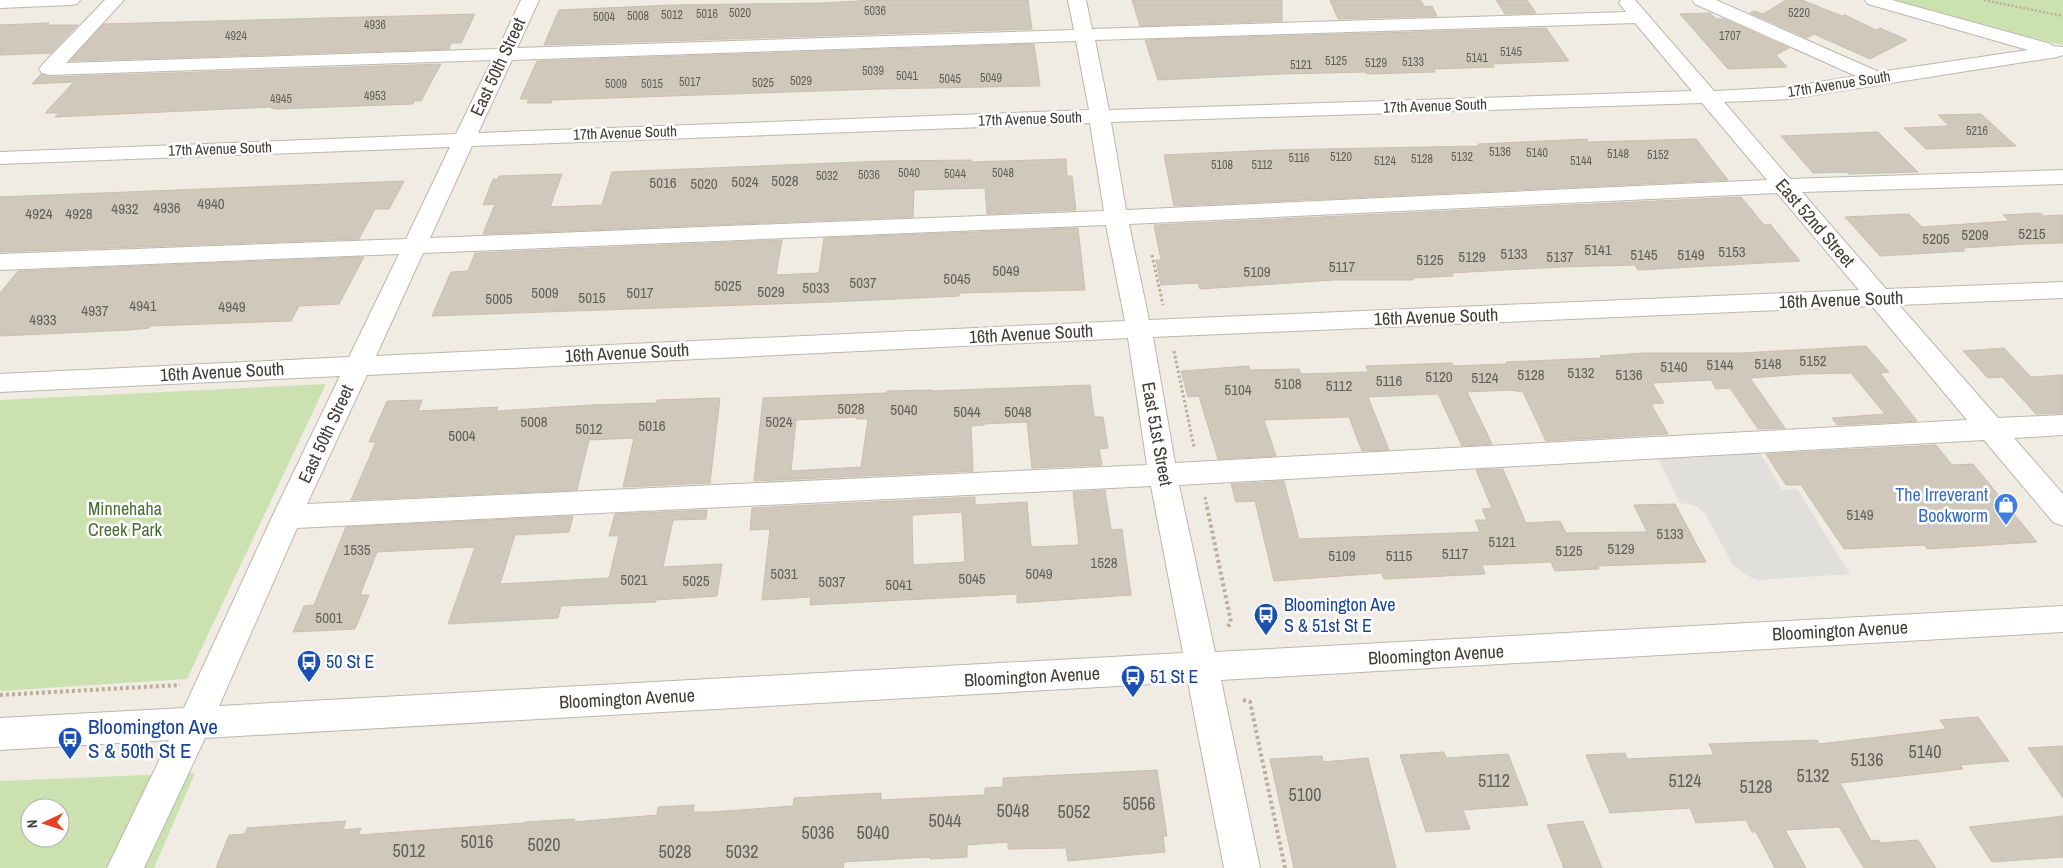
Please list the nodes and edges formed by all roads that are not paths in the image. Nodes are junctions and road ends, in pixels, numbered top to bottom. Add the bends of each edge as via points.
1 (71, 0) edge
2 (115, 0) edge
3 (530, 0) edge
4 (1077, 0) edge
5 (1701, 0) edge
6 (1874, 0) edge
7 (0, 3) edge
8 (1633, 9) edge
9 (1084, 35) junction
10 (2060, 51) edge
11 (505, 53) junction
12 (1877, 78) junction
13 (1707, 97) junction
14 (1100, 116) junction
15 (465, 139) junction
16 (0, 158) edge
17 (2063, 177) edge
18 (1783, 186) junction
19 (1116, 218) junction
20 (415, 244) junction
21 (0, 262) edge
22 (2063, 290) edge
23 (1879, 298) junction
24 (1139, 330) junction
25 (358, 366) junction
26 (0, 383) edge
27 (2063, 425) edge
28 (1991, 429) junction
29 (1163, 475) junction
30 (2063, 514) edge
31 (287, 517) junction
32 (2063, 619) edge
33 (1203, 668) junction
34 (194, 723) junction
35 (0, 734) edge
36 (125, 868) edge
37 (1242, 868) edge

1 - 7 street
2 - 11 street via 49,69
3 - 11 street, East 50th Street
4 - 9 street, East 51st Street
5 - 12 street
6 - 10 street
8 - 9 street
8 - 13 street, East 52nd Street
9 - 11 street
9 - 14 street, East 51st Street
10 - 12 street, 17th Avenue South
11 - 15 street, East 50th Street
12 - 13 street, 17th Avenue South via 1789,93
13 - 14 street, 17th Avenue South
13 - 18 street, East 52nd Street
14 - 15 street, 17th Avenue South
14 - 19 street, East 51st Street
15 - 16 street, 17th Avenue South
15 - 20 street, East 50th Street
17 - 18 street
18 - 19 street
18 - 23 street, East 52nd Street
19 - 20 street
19 - 24 street, East 51st Street
20 - 21 street
20 - 25 street, East 50th Street
22 - 23 street, 16th Avenue South
23 - 24 street, 16th Avenue South
23 - 28 street, East 52nd Street
24 - 25 street, 16th Avenue South
24 - 29 street, East 51st Street
25 - 26 street, 16th Avenue South
25 - 31 street, East 50th Street
27 - 28 street
28 - 29 street
28 - 30 street, East 52nd Street
29 - 31 street
29 - 33 street, East 51st Street
31 - 34 street, East 50th Street
32 - 33 street, Bloomington Avenue
33 - 34 street, Bloomington Avenue
33 - 37 street, East 51st Street
34 - 35 street, Bloomington Avenue
34 - 36 street, East 50th Street

